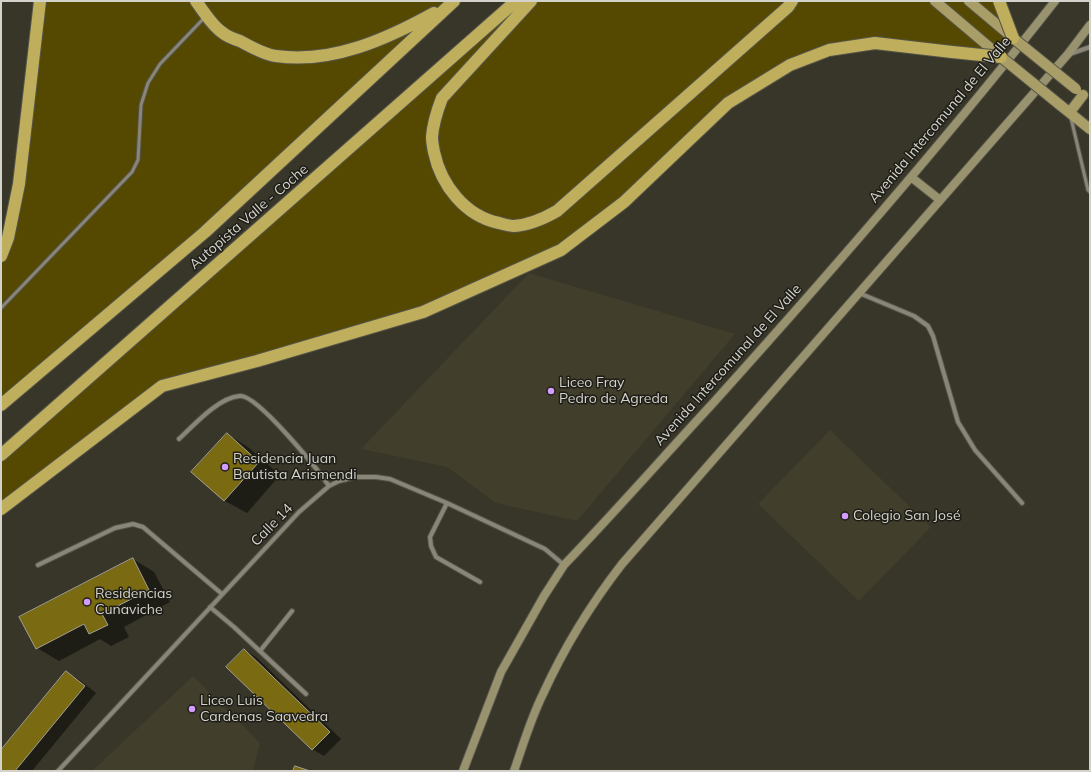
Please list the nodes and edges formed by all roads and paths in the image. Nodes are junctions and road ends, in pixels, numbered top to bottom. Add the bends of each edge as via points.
1 (40, 1) edge
2 (196, 1) edge
3 (516, 1) edge
4 (531, 1) edge
5 (792, 1) edge
6 (935, 1) edge
7 (969, 1) edge
8 (999, 1) edge
9 (1055, 1) edge
10 (453, 2) edge
11 (206, 16) junction
12 (1090, 25) edge
13 (1013, 38) junction
14 (1090, 47) edge
15 (1068, 54) junction
16 (1001, 57) junction
17 (1083, 95) edge
18 (1070, 112) junction
19 (1090, 129) edge
20 (911, 176) junction
21 (1090, 192) edge
22 (940, 200) junction
23 (1, 256) edge
24 (859, 293) junction
25 (1, 308) edge
26 (1, 405) edge
27 (179, 439) dead end
28 (1, 455) edge
29 (329, 486) junction
30 (447, 503) junction
31 (1022, 503) dead end
32 (1, 509) edge
33 (38, 565) dead end
34 (564, 565) junction
35 (480, 582) dead end
36 (222, 594) junction
37 (210, 607) junction
38 (292, 611) dead end
39 (260, 651) junction
40 (306, 694) dead end
41 (58, 771) edge
42 (462, 771) edge
43 (514, 771) edge

1 - 23 highway via 19,184 8,238
2 - 11 highway
3 - 28 highway, Autopista Valle - Coche
4 - 5 highway via 442,98 435,117 432,138 436,162 445,182 461,202 478,216 512,226 537,222 557,211
6 - 16 main road
7 - 13 main road
8 - 13 highway, bridge
9 - 20 main road, Avenida Intercomunal de El Valle
10 - 11 highway via 407,28 362,46 333,54 303,58 275,56 245,44 223,33
10 - 26 highway, Autopista Valle - Coche via 204,232
11 - 25 lane via 160,64 148,82 141,105 138,160 132,172
12 - 15 main road
13 - 17 main road, bridge
14 - 15 street
15 - 22 main road
16 - 18 main road, bridge
16 - 32 highway, bridge via 875,43 829,50 790,65 728,103 624,202 561,250 424,312 162,386
17 - 18 main road
18 - 19 main road
18 - 21 lane
20 - 22 main road
20 - 34 main road, Avenida Intercomunal de El Valle via 777,332
22 - 24 main road
24 - 31 street via 914,316 928,326 934,336 958,422 975,450
24 - 43 main road via 636,547 605,586 560,657 542,695
27 - 29 street via 213,407 235,397 244,396 254,402 289,437
29 - 30 street, Calle 14 via 356,477 390,479
29 - 36 street, Calle 14 via 299,512
30 - 34 street, Calle 14 via 545,549
30 - 35 street via 430,537 431,546 436,557
33 - 36 street via 115,528 133,524 143,528
34 - 42 main road, Avenida Intercomunal de El Valle via 501,672
36 - 37 street, Calle 14
37 - 39 street
37 - 41 street, Calle 14
38 - 39 street
39 - 40 street

